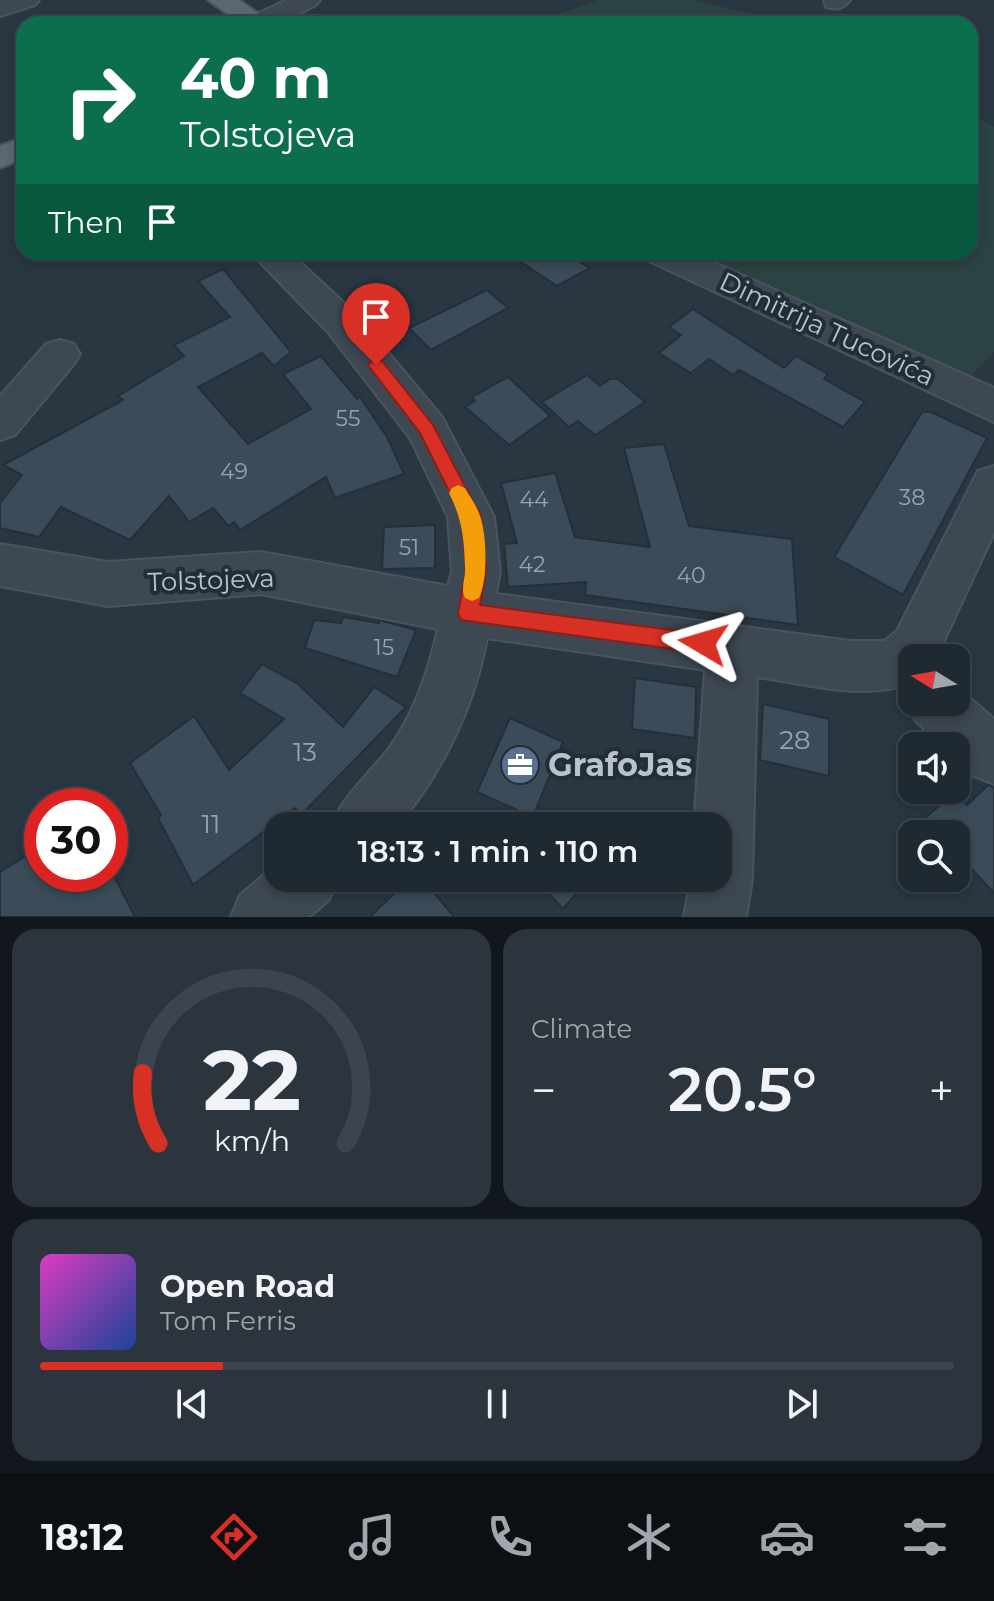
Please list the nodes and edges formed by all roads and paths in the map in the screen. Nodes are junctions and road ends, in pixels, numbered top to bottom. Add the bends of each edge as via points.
1 (26, 0) edge
2 (221, 0) edge
3 (307, 0) edge
4 (0, 8) edge
5 (246, 16) edge
6 (275, 16) edge
7 (276, 260) edge
8 (677, 260) edge
9 (60, 354) dead end
10 (994, 406) edge
11 (0, 424) edge
12 (994, 484) edge
13 (0, 565) edge
14 (469, 613) junction
15 (917, 644) edge
16 (732, 647) junction
17 (898, 673) edge
18 (950, 716) edge
19 (994, 756) edge
20 (372, 812) edge
21 (291, 892) edge
22 (262, 917) edge
23 (715, 917) edge

1 - 4 street
2 - 5 main road
3 - 6 street
7 - 14 street via 342,323 427,429 471,517 476,571
8 - 10 street, Dimitrija Tucovića
9 - 11 street
12 - 15 street, Tolstojeva
13 - 14 street, Tolstojeva via 108,584 261,573
14 - 16 street, Tolstojeva
14 - 20 street via 438,714 408,769
16 - 17 street, Tolstojeva
16 - 23 street
18 - 19 street
21 - 22 street

